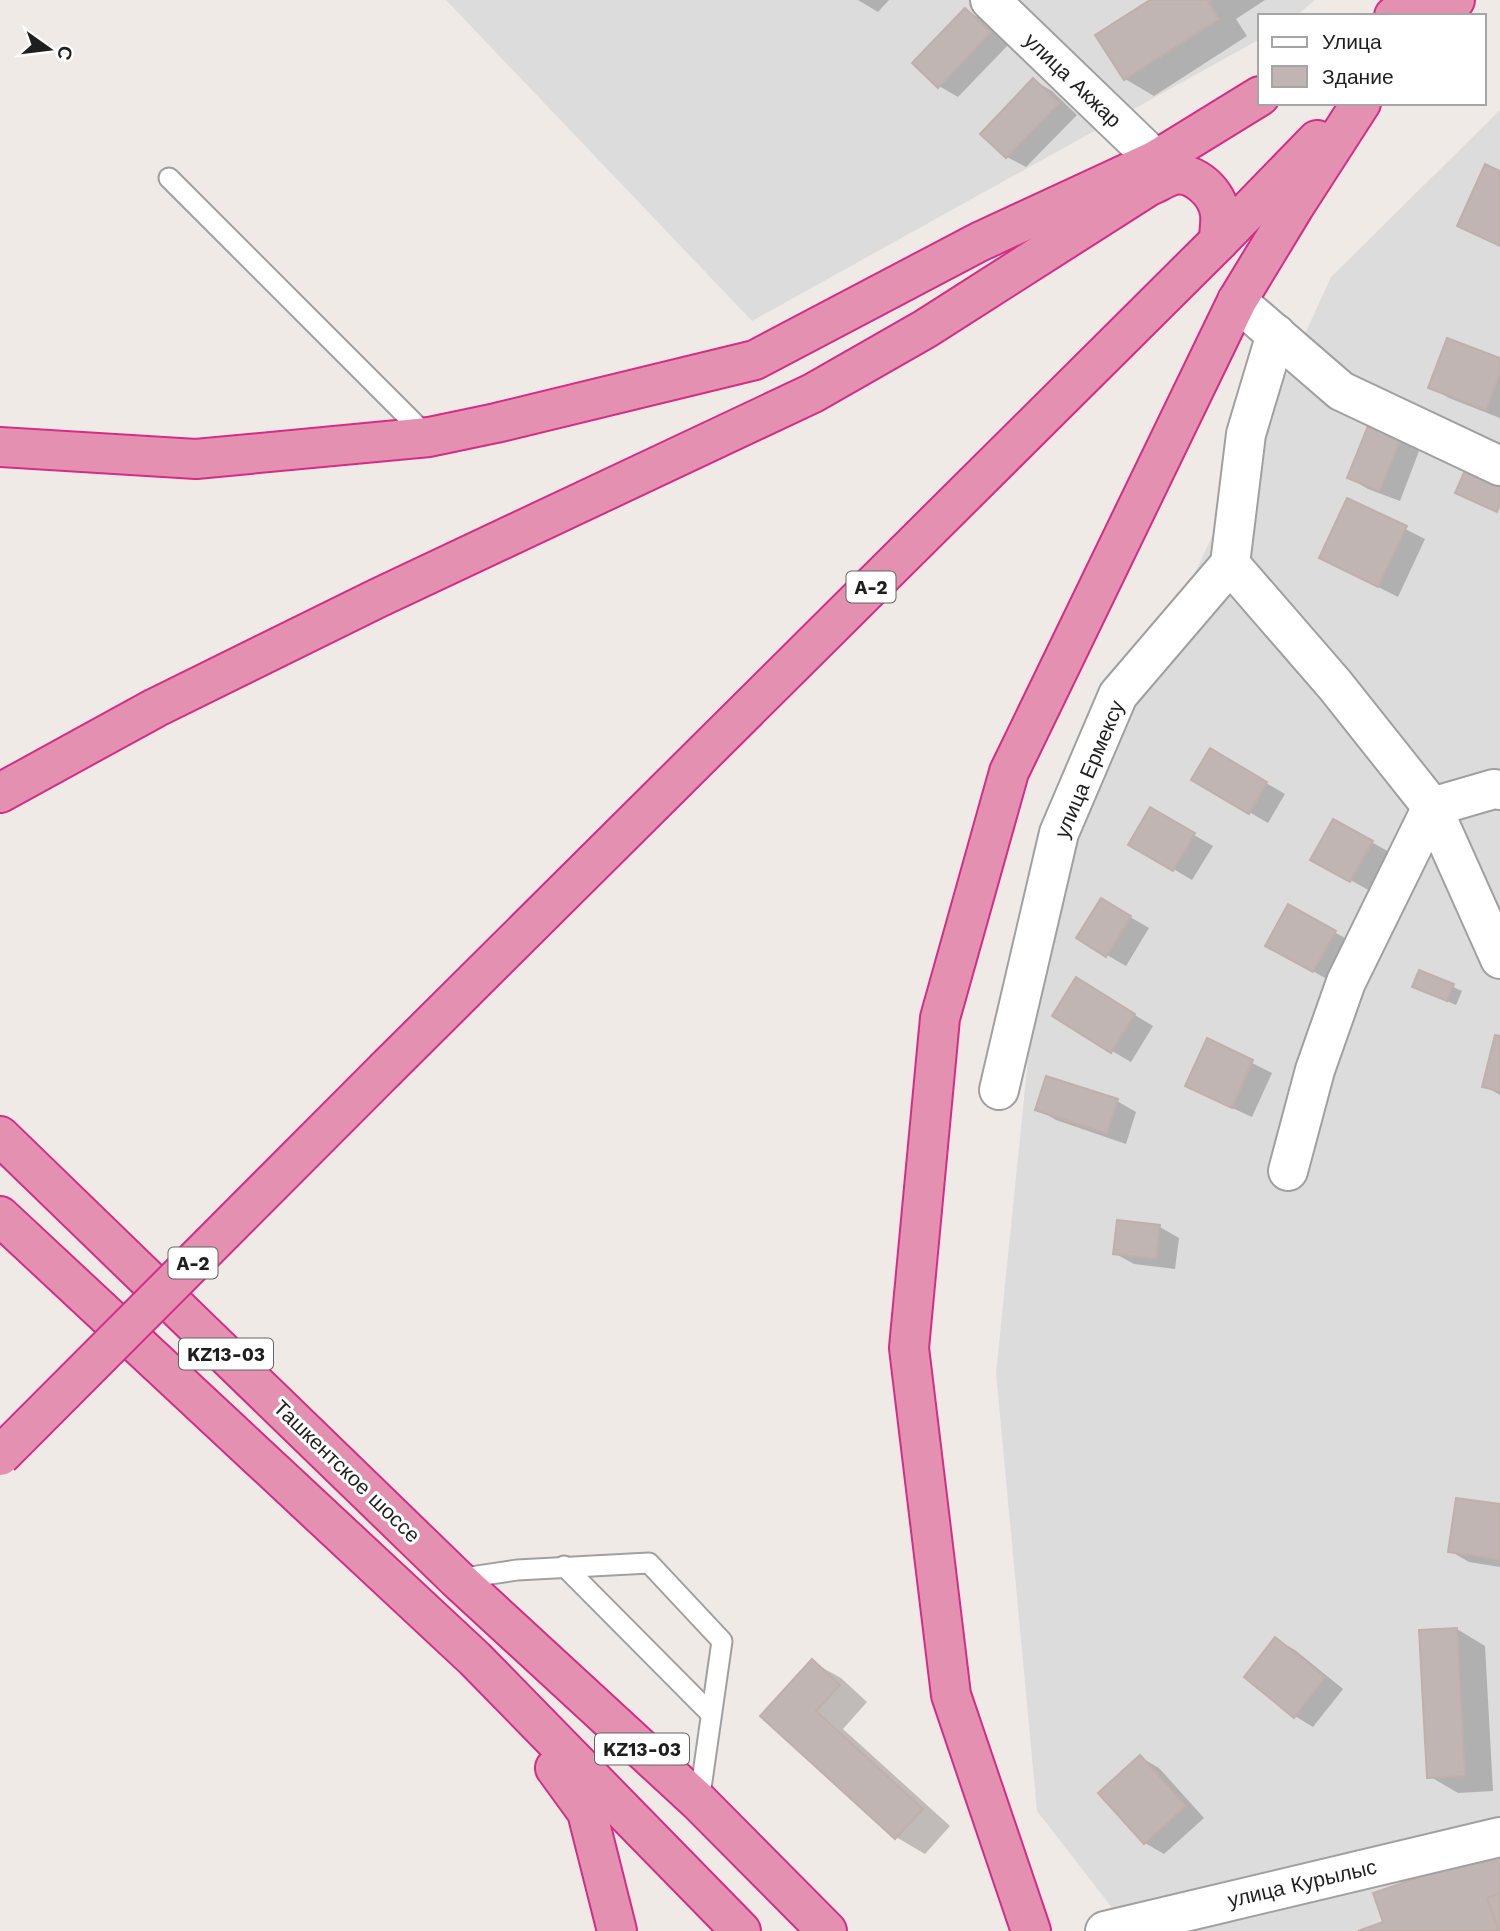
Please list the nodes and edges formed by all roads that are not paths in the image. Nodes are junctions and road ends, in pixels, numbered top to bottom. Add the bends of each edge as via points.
1 (990, 0) edge
2 (1420, 0) edge
3 (1455, 0) edge
4 (1397, 14) edge
5 (1441, 14) edge
6 (1258, 97) edge
7 (1351, 105) edge
8 (1360, 105) edge
9 (1156, 160) junction
10 (169, 177) dead end
11 (1219, 241) junction
12 (1237, 301) junction
13 (1276, 334) junction
14 (429, 437) junction
15 (0, 447) edge
16 (1500, 466) edge
17 (1230, 564) junction
18 (1500, 790) edge
19 (0, 793) edge
20 (1432, 807) junction
21 (1500, 959) edge
22 (999, 1090) dead end
23 (0, 1136) edge
24 (1288, 1171) dead end
25 (0, 1216) edge
26 (0, 1456) edge
27 (564, 1566) junction
28 (455, 1576) junction
29 (421, 1608) junction
30 (475, 1659) junction
31 (710, 1714) junction
32 (699, 1802) junction
33 (1500, 1837) edge
34 (617, 1931) edge
35 (741, 1931) edge
36 (827, 1931) edge
37 (1031, 1931) edge
38 (1105, 1931) edge

1 - 9 street, улица Акжар
2 - 4 highway
3 - 5 highway
6 - 9 highway
7 - 11 highway, A-2
8 - 12 highway
9 - 14 highway via 979,242 755,360
10 - 14 lane
11 - 19 highway via 1220,213 1207,188 1176,174 1149,186 925,329 813,393 378,598 155,708
11 - 26 highway, A-2, bridge
12 - 13 street
12 - 37 highway via 1009,772 940,1018 909,1348 951,1695
13 - 16 street via 1341,391
13 - 17 street via 1245,434
14 - 15 highway via 196,459
17 - 20 street
17 - 22 street, улица Ермексу via 1118,695 1059,833
18 - 20 street
20 - 21 street
20 - 24 street via 1346,982 1315,1070
23 - 28 highway, Ташкентское шоссе / KZ13-03
25 - 29 highway, KZ13-03
27 - 28 lane
27 - 31 lane
27 - 31 lane via 649,1563 722,1641
28 - 29 highway
28 - 32 highway, KZ13-03
29 - 30 highway
30 - 34 highway via 587,1812
30 - 35 highway, KZ13-03
31 - 32 lane
32 - 36 highway, KZ13-03
33 - 38 street, улица Курылыс

